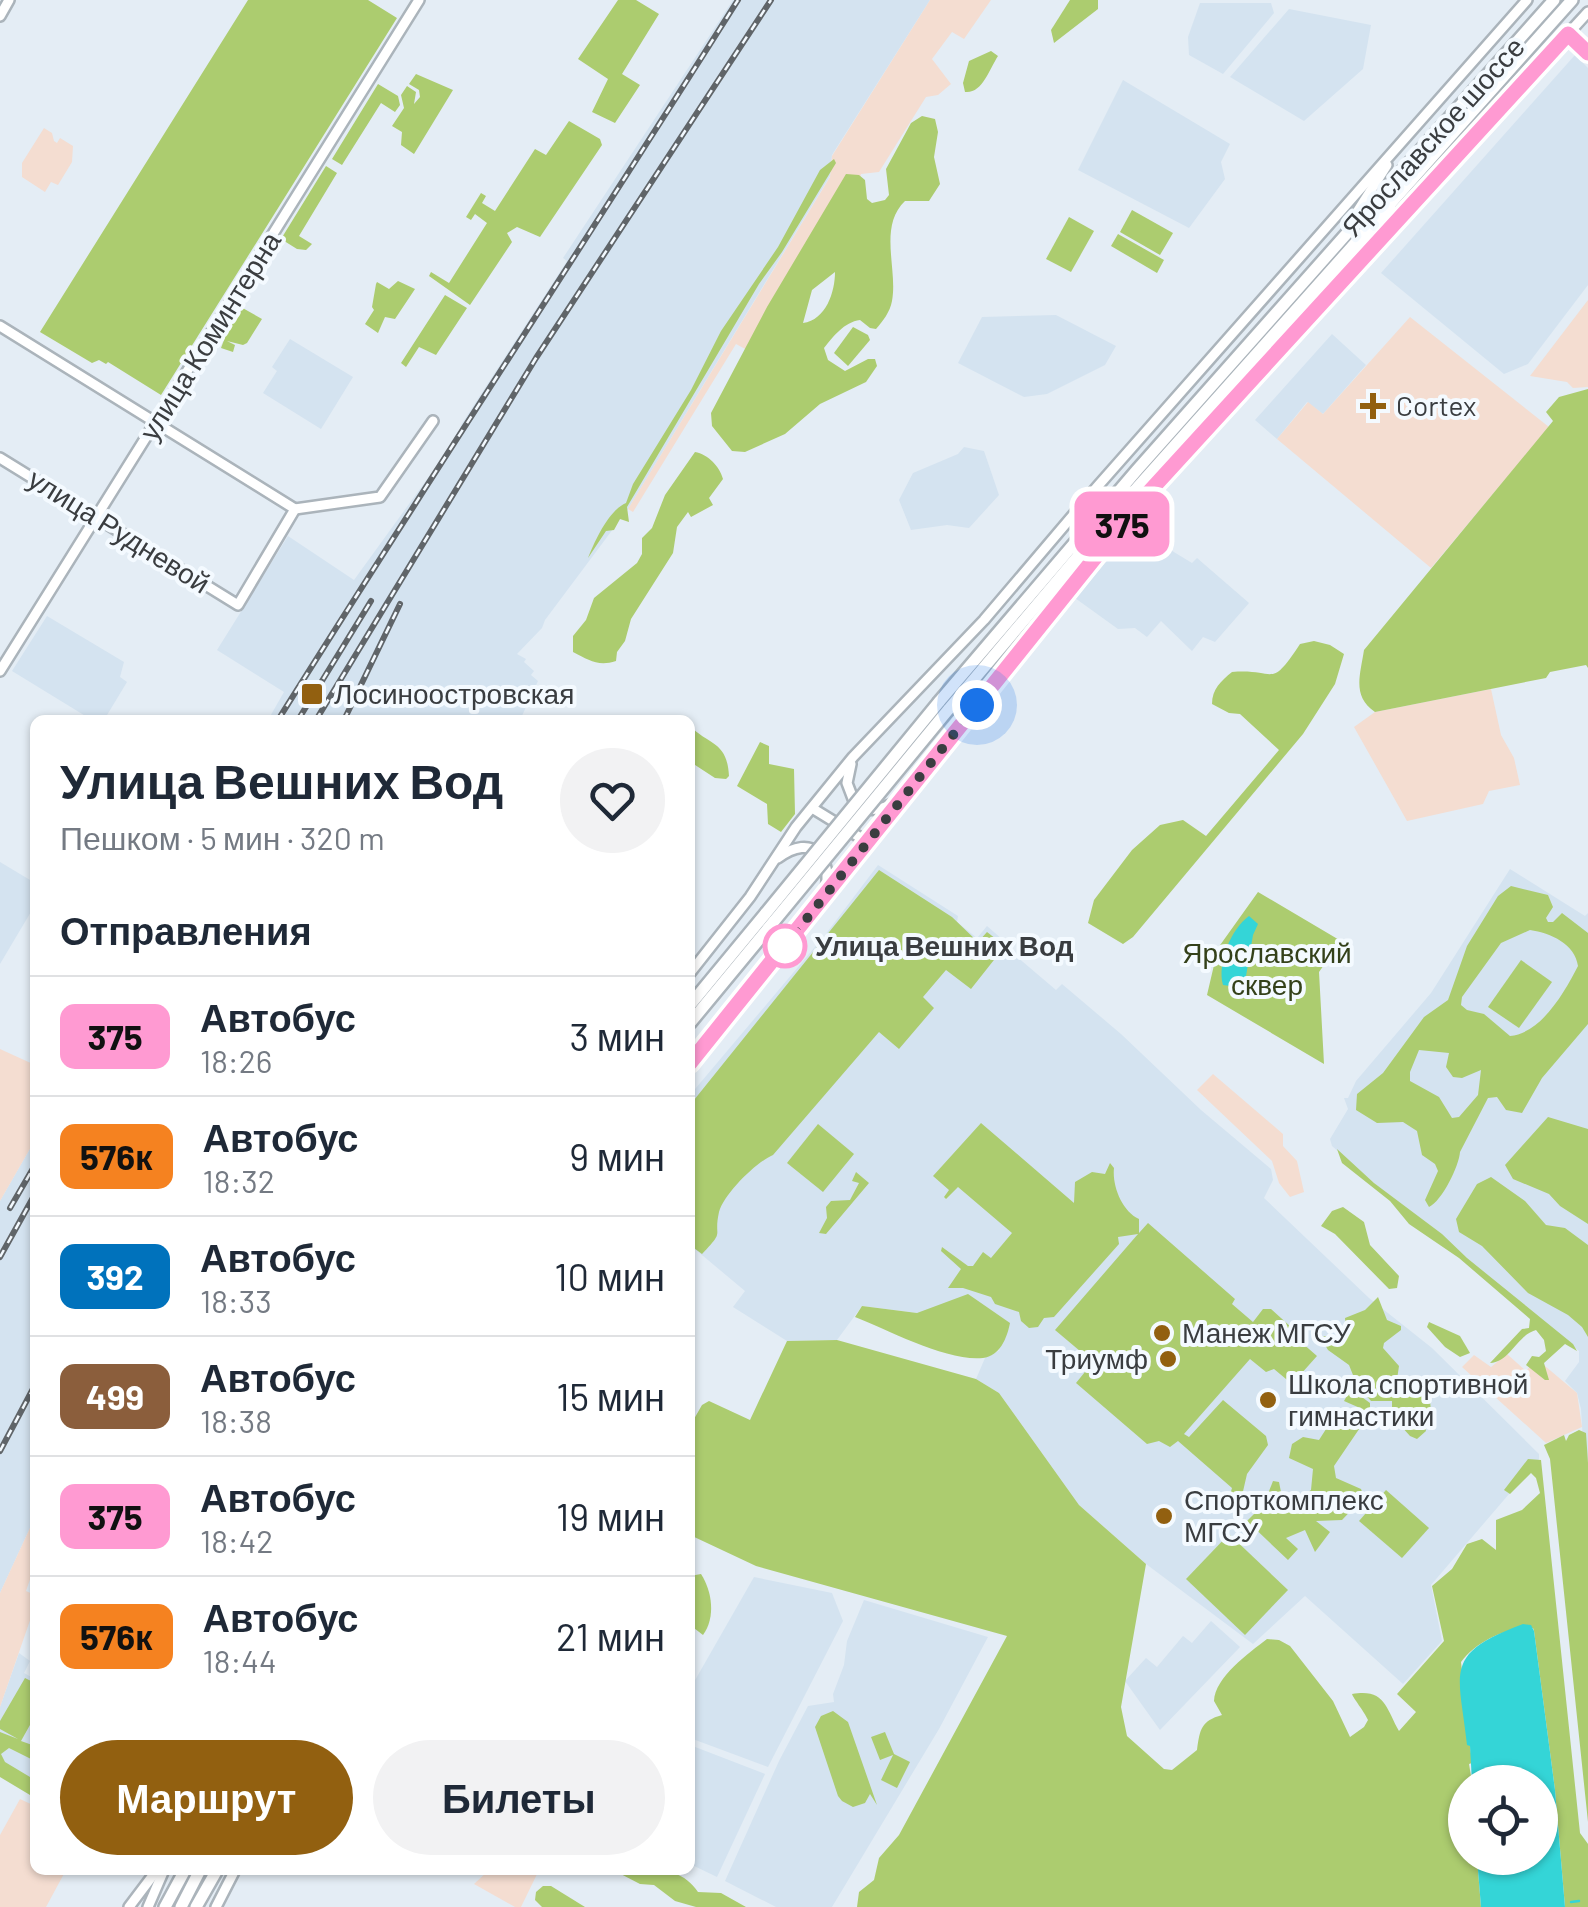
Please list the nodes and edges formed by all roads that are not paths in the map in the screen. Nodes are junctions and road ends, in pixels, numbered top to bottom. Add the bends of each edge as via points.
1 (10, 0) edge
2 (419, 0) edge
3 (1527, 0) edge
4 (1554, 0) edge
5 (1572, 0) edge
6 (1588, 12) edge
7 (0, 16) edge
8 (1568, 34) junction
9 (1588, 53) edge
10 (1399, 145) junction
11 (1402, 192) junction
12 (1333, 250) junction
13 (1342, 281) junction
14 (0, 326) edge
15 (433, 421) dead end
16 (156, 423) junction
17 (0, 458) edge
18 (1138, 504) junction
19 (295, 510) junction
20 (96, 517) junction
21 (1099, 531) junction
22 (0, 671) edge
23 (944, 706) junction
24 (853, 757) junction
25 (907, 796) junction
26 (812, 808) junction
27 (868, 843) junction
28 (775, 861) junction
29 (822, 901) junction
30 (771, 916) junction
31 (695, 966) edge
32 (695, 1000) edge
33 (695, 1016) edge
34 (695, 1057) edge
35 (157, 1875) edge
36 (159, 1875) edge
37 (182, 1875) edge
38 (197, 1875) edge
39 (214, 1875) edge
40 (232, 1875) edge
41 (129, 1907) edge
42 (148, 1907) edge
43 (165, 1907) edge
44 (181, 1907) edge
45 (196, 1907) edge
46 (216, 1907) edge

1 - 7 street
2 - 16 street, улица Коминтерна
3 - 10 street
4 - 12 main road, Ярославское шоссе
5 - 11 main road, Ярославское шоссе
6 - 8 street
8 - 9 street
8 - 13 street
10 - 12 street
10 - 24 street via 984,620
11 - 13 street
11 - 21 main road, Ярославское шоссе
12 - 23 main road, Ярославское шоссе via 1136,470
13 - 18 street
14 - 16 street
15 - 19 street via 380,496
16 - 19 street
16 - 20 street, улица Коминтерна
17 - 20 street, улица Рудневой
18 - 21 street
18 - 25 street
19 - 20 street, улица Рудневой via 238,605
20 - 22 street, улица Коминтерна
21 - 23 main road, Ярославское шоссе
23 - 30 main road, Ярославское шоссе, bridge
24 - 25 street via 847,784 855,804 887,807
24 - 26 street
25 - 27 street
26 - 27 street
26 - 28 street
27 - 29 street
28 - 29 street via 798,848 822,855 828,874
28 - 31 street
29 - 34 street
30 - 32 main road, Ярославское шоссе
30 - 33 main road, Ярославское шоссе
35 - 41 street
36 - 42 street
37 - 43 main road
38 - 44 main road
39 - 45 main road
40 - 46 street

